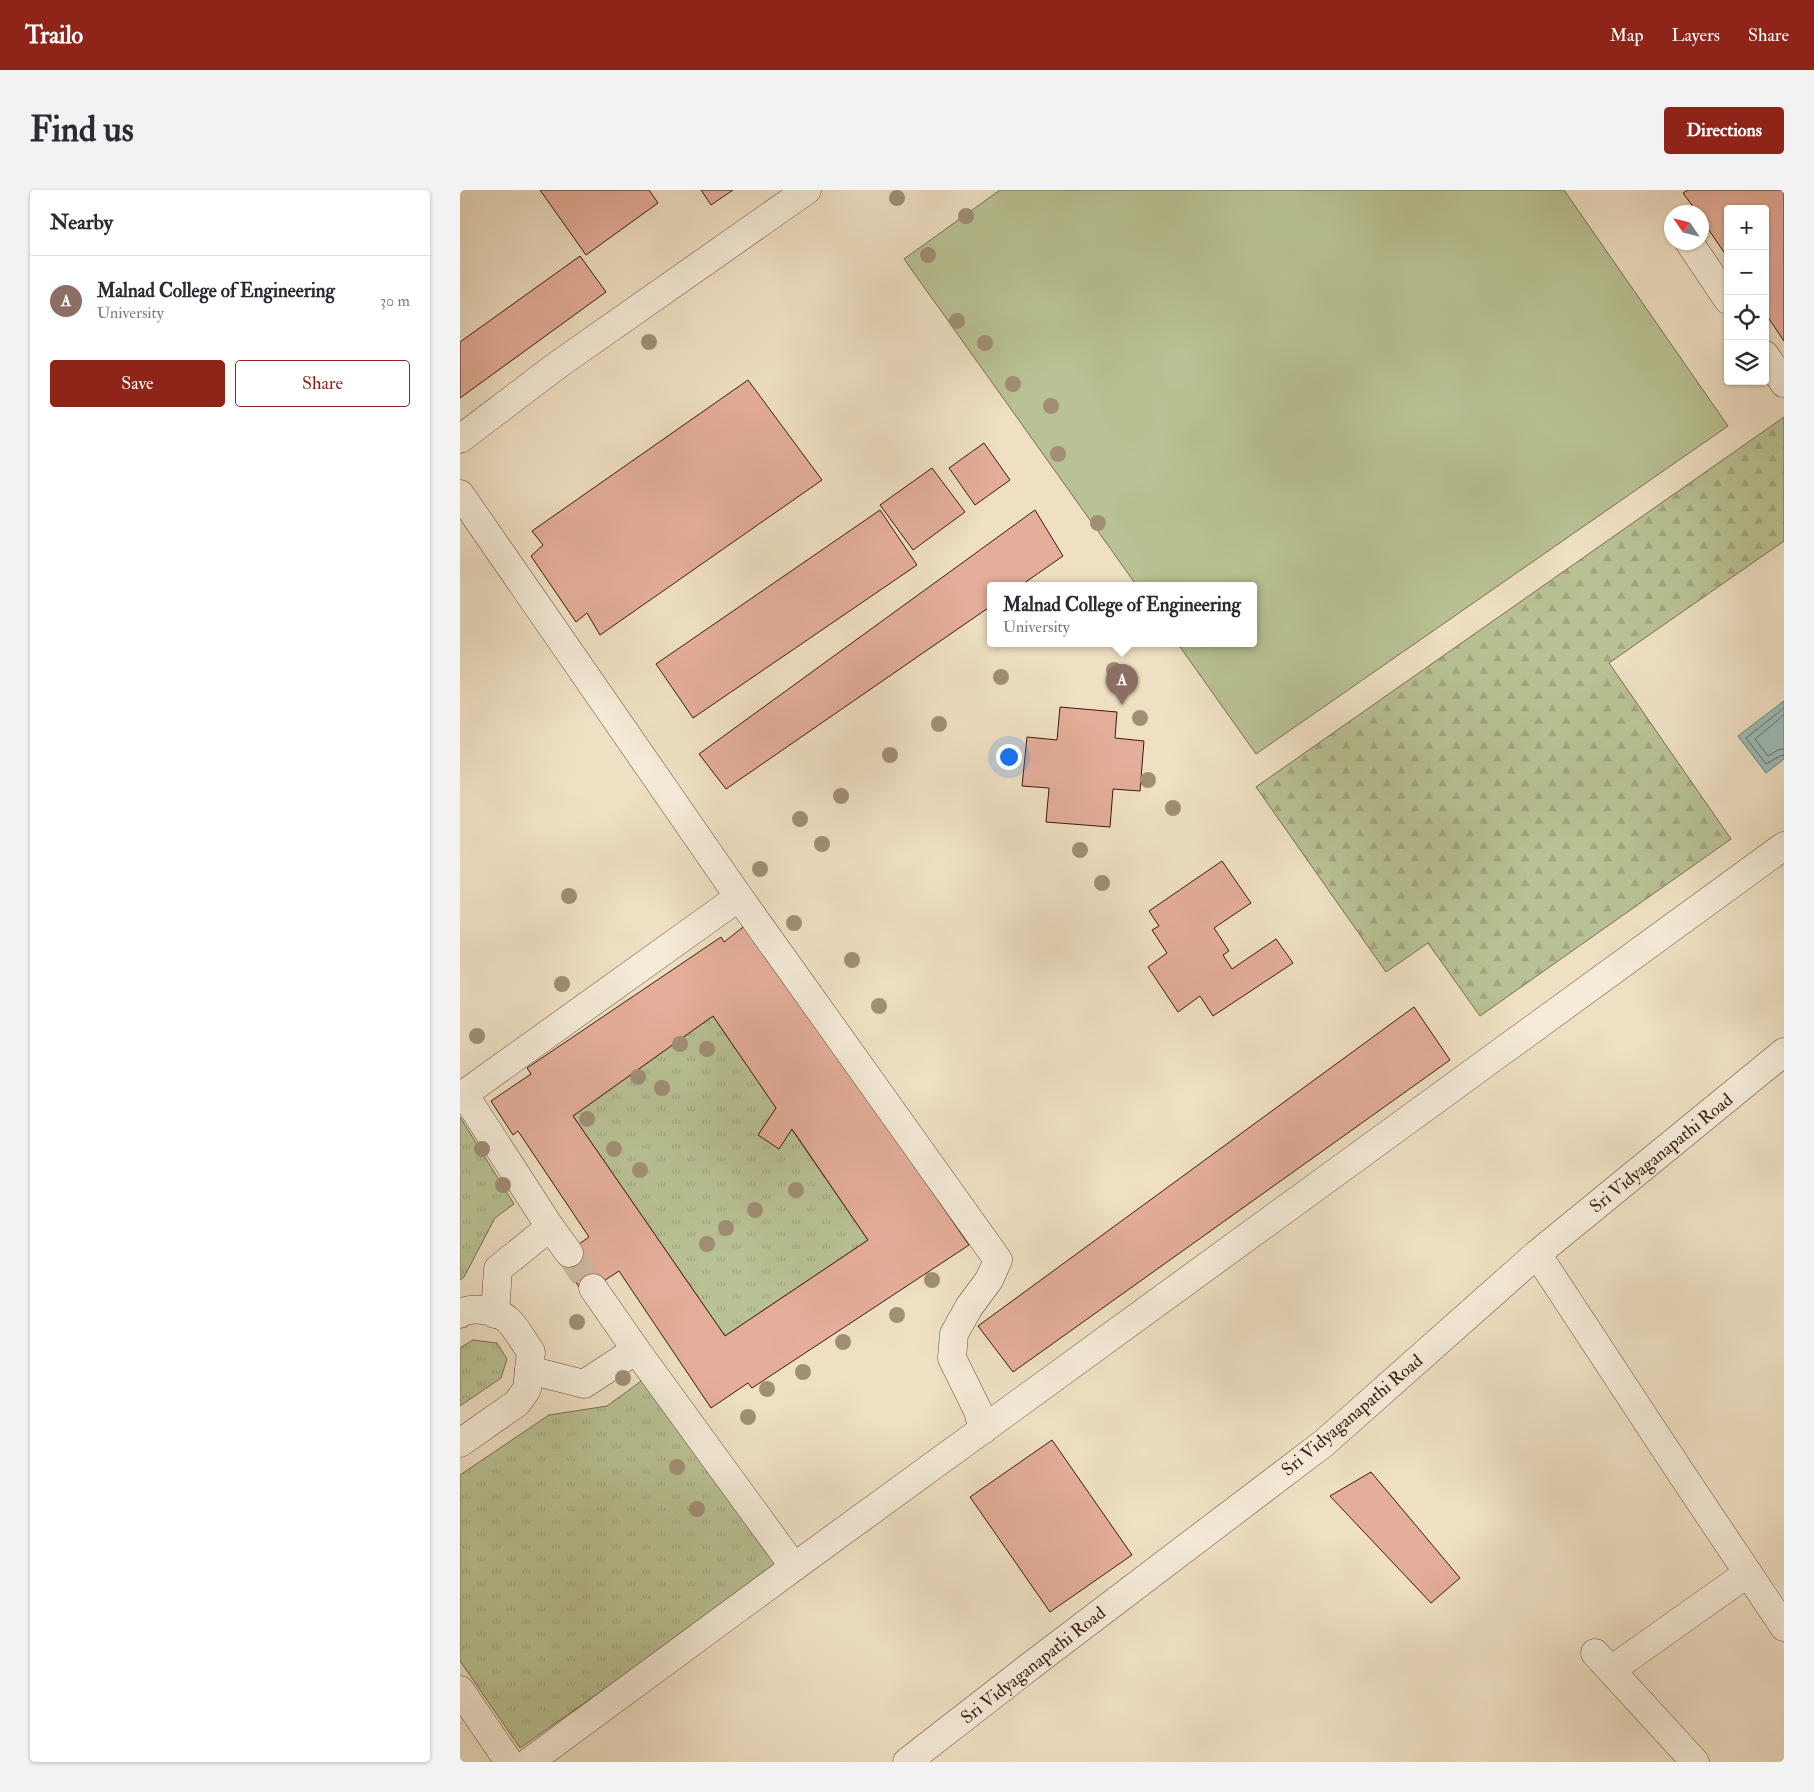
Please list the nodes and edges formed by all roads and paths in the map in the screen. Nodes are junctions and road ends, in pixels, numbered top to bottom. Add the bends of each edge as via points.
1 (807, 190) edge
2 (1694, 250) edge
3 (1725, 295) edge
4 (1769, 361) edge
5 (1784, 383) edge
6 (460, 439) edge
7 (460, 494) edge
8 (1784, 846) edge
9 (739, 897) junction
10 (1784, 1052) edge
11 (462, 1096) edge
12 (550, 1227) junction
13 (569, 1252) tunnel mouth
14 (1537, 1254) junction
15 (593, 1288) tunnel mouth
16 (460, 1314) edge
17 (495, 1314) junction
18 (636, 1350) junction
19 (529, 1370) junction
20 (983, 1430) junction
21 (460, 1443) edge
22 (794, 1567) junction
23 (1748, 1573) junction
24 (1784, 1627) edge
25 (460, 1690) edge
26 (509, 1762) edge
27 (529, 1762) edge
28 (907, 1762) edge
29 (1695, 1762) edge

1 - 6 street via 559,364
2 - 3 street
4 - 5 street
7 - 9 street
8 - 20 street
9 - 11 street
9 - 20 street via 998,1260 954,1334 952,1358 978,1411
10 - 14 street, Sri Vidyaganapathi Road
11 - 12 street
12 - 13 street
12 - 17 street via 498,1269
14 - 23 street
14 - 28 street, Sri Vidyaganapathi Road via 1324,1444
15 - 18 street
16 - 17 street via 465,1310 484,1310
17 - 19 street via 508,1320 532,1352
18 - 19 street via 584,1384
18 - 22 street
19 - 21 street via 528,1389 517,1403
20 - 22 street
22 - 27 street
23 - 24 street
23 - 29 street via 1603,1662
25 - 26 street

